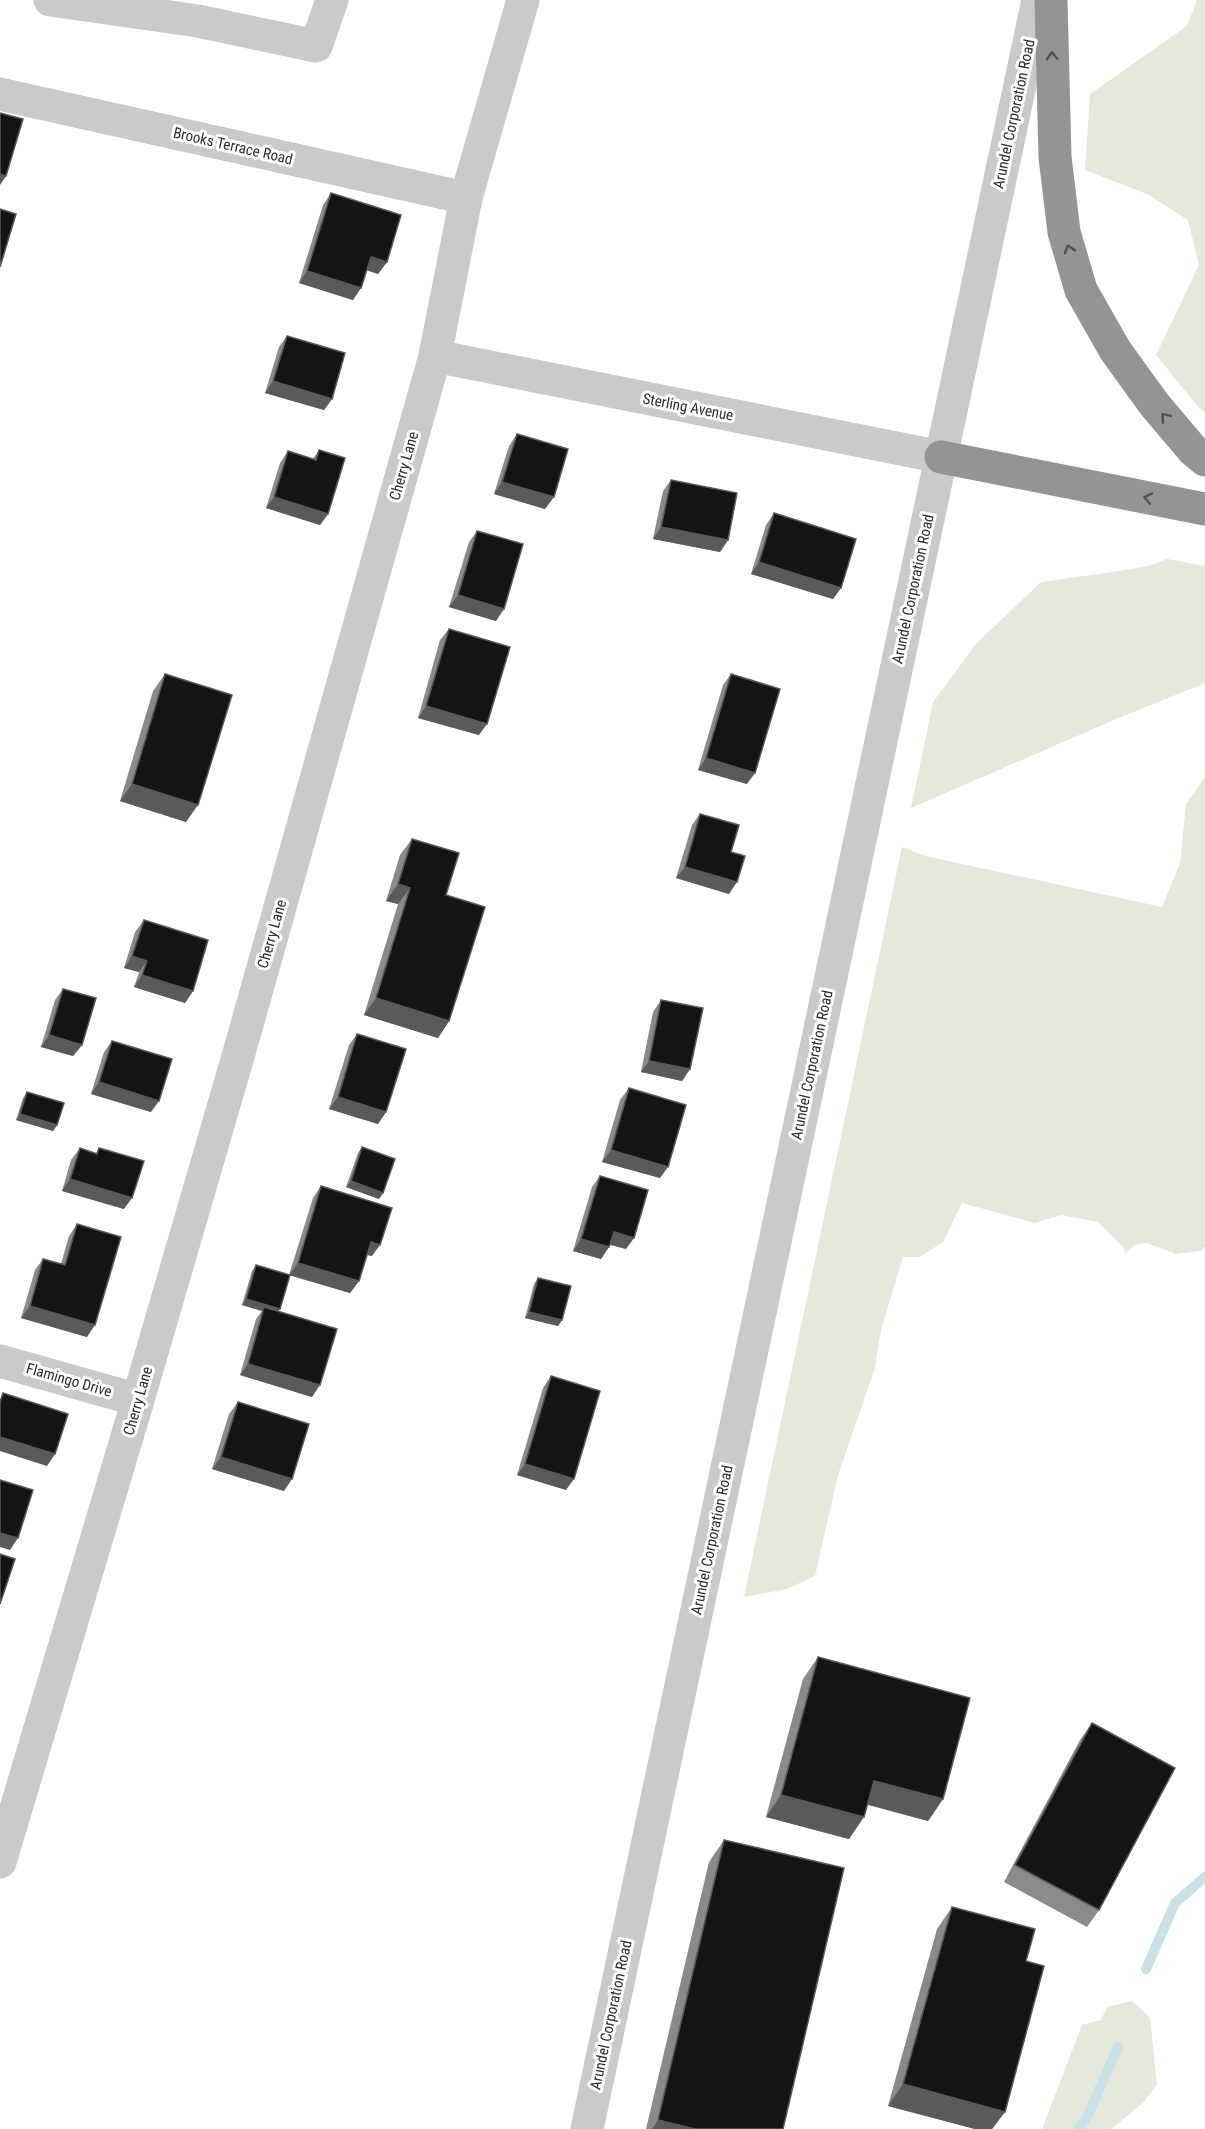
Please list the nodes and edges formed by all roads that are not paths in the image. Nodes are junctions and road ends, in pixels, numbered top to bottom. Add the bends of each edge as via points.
1 (50, 0) edge
2 (332, 0) edge
3 (522, 0) edge
4 (1038, 0) edge
5 (1051, 0) edge
6 (162, 8) edge
7 (0, 94) edge
8 (466, 198) junction
9 (435, 356) junction
10 (941, 458) junction
11 (1205, 459) edge
12 (1205, 509) edge
13 (0, 1360) edge
14 (138, 1400) junction
15 (0, 1862) edge
16 (587, 2129) edge

1 - 6 street
2 - 6 street via 316,46 198,21
3 - 8 street, Cherry Lane
4 - 10 street, Arundel Corporation Road
11 -> 5 highway via 1154,404 1115,350 1081,290 1064,232 1055,157
7 - 8 street, Brooks Terrace Road
8 - 9 street, Cherry Lane
9 - 10 street, Sterling Avenue
9 - 14 street, Cherry Lane
12 -> 10 highway
10 - 16 street, Arundel Corporation Road
13 - 14 street, Flamingo Drive
14 - 15 street, Cherry Lane

